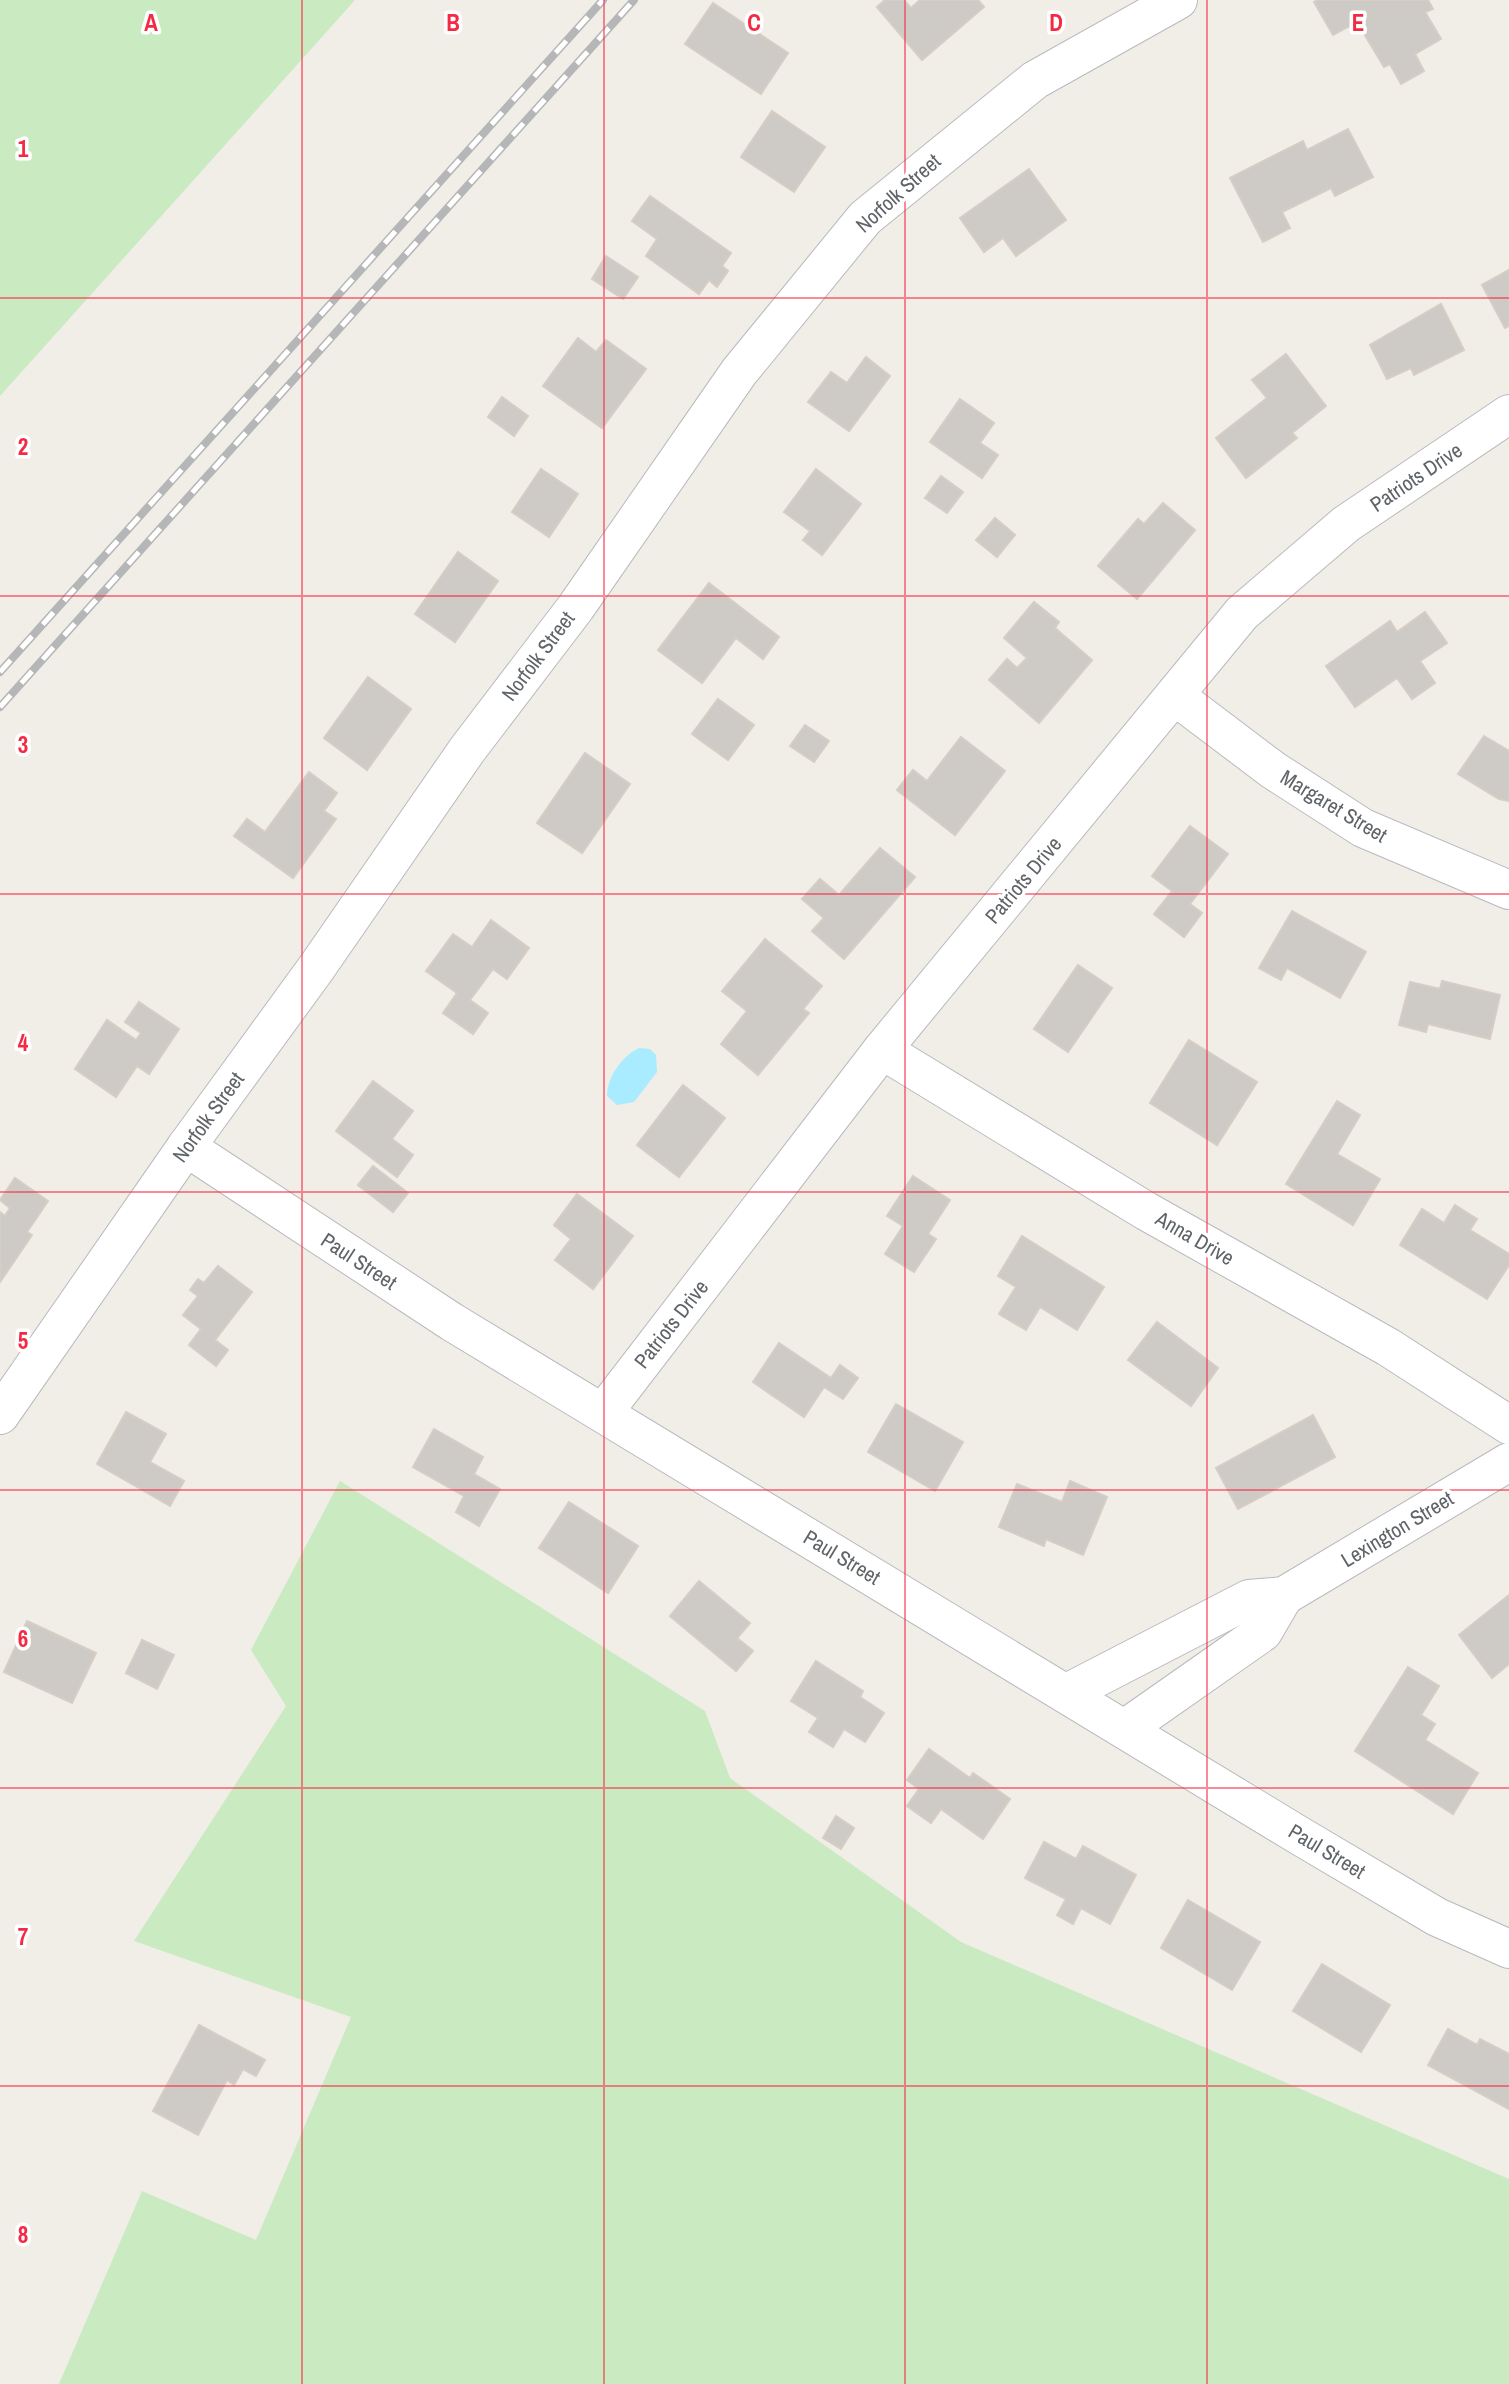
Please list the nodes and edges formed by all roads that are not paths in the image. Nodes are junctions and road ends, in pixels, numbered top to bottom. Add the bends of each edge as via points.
1 (1178, 0) edge
2 (1509, 414) edge
3 (1175, 696) junction
4 (1509, 890) edge
5 (882, 1050) junction
6 (186, 1147) junction
7 (603, 1413) junction
8 (0, 1415) edge
9 (1509, 1425) edge
10 (1509, 1462) edge
11 (1284, 1596) junction
12 (1067, 1693) junction
13 (1126, 1728) junction
14 (1509, 1949) edge

1 - 6 street, Norfolk Street via 1035,80 865,218 739,372 576,607 467,750
2 - 3 street, Patriots Drive via 1346,524 1242,613
3 - 4 street, Margaret Street via 1273,770 1363,828
3 - 5 street, Patriots Drive
5 - 7 street, Patriots Drive
5 - 9 street, Anna Drive via 1146,1210 1388,1347
6 - 7 street, Paul Street via 452,1322
6 - 8 street, Norfolk Street
7 - 12 street, Paul Street
10 - 11 street, Lexington Street
11 - 12 street, Lexington Street via 1249,1600
11 - 13 street via 1264,1632
12 - 13 street, Paul Street
13 - 14 street, Paul Street via 1437,1917

